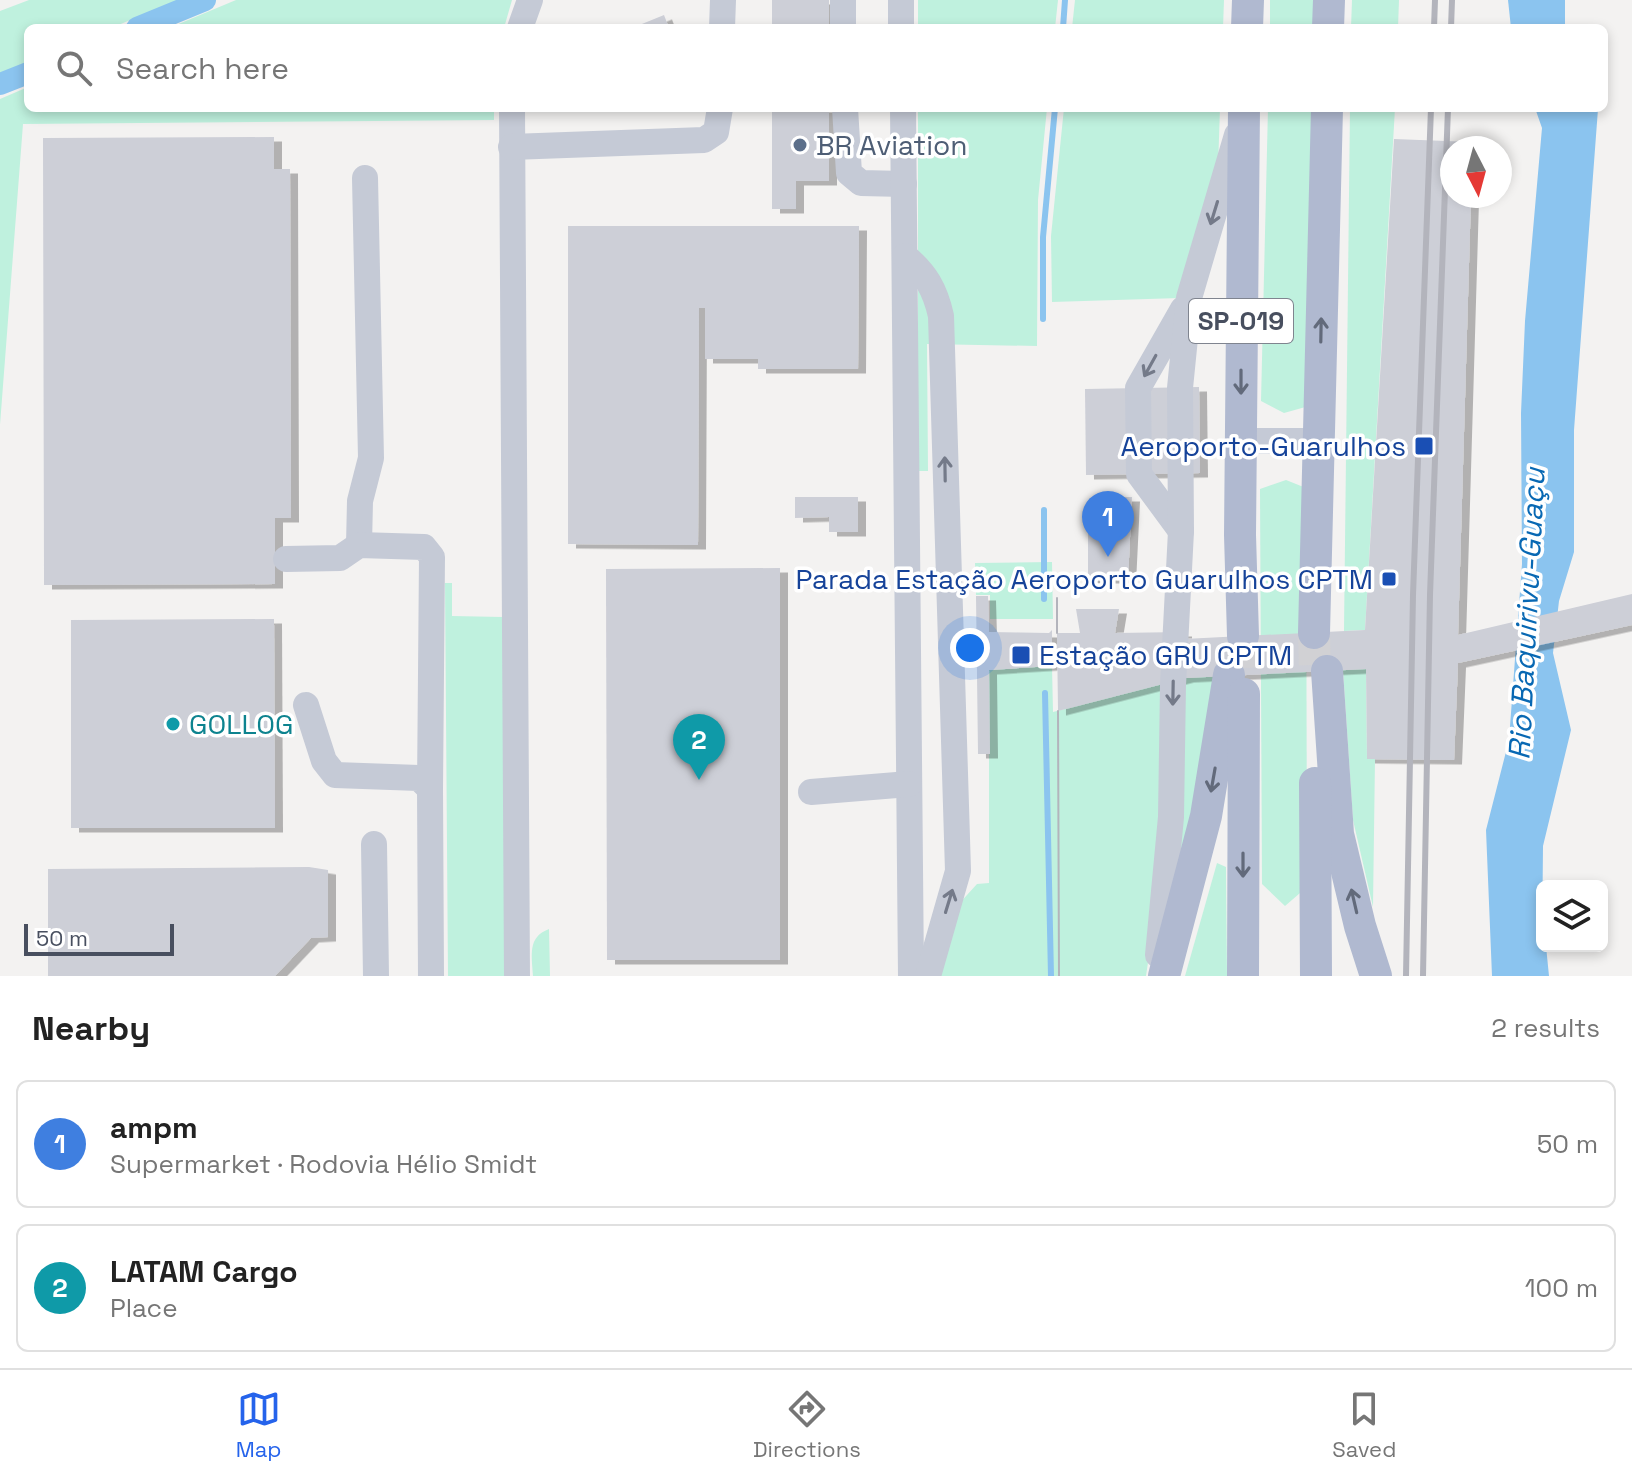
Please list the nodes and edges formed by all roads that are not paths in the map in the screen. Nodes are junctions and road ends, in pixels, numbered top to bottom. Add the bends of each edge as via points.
1 (530, 0) edge
2 (723, 0) edge
3 (843, 0) edge
4 (901, 0) edge
5 (1248, 0) edge
6 (1329, 0) edge
7 (521, 24) edge
8 (722, 24) edge
9 (843, 24) edge
10 (901, 24) edge
11 (1247, 24) edge
12 (1328, 24) edge
13 (512, 112) edge
14 (719, 112) edge
15 (845, 112) edge
16 (903, 112) edge
17 (1243, 112) edge
18 (1244, 112) edge
19 (1327, 112) edge
20 (511, 147) junction
21 (365, 178) dead end
22 (904, 184) junction
23 (905, 256) junction
24 (1189, 298) junction
25 (1241, 441) junction
26 (1319, 441) junction
27 (907, 503) junction
28 (946, 504) junction
29 (1181, 531) junction
30 (359, 545) junction
31 (286, 559) dead end
32 (1319, 632) tunnel mouth
33 (1236, 636) tunnel mouth
34 (306, 705) dead end
35 (909, 784) junction
36 (430, 789) junction
37 (811, 792) dead end
38 (374, 844) dead end
39 (376, 976) edge
40 (431, 976) edge
41 (517, 976) edge
42 (911, 976) edge
43 (928, 976) edge
44 (1155, 976) edge
45 (1164, 976) edge
46 (1243, 976) edge
47 (1316, 976) edge
48 (1376, 976) edge

1 - 7 street
2 - 8 street
3 - 9 street
4 - 10 street
5 - 11 main road
6 - 12 main road
13 - 20 street
14 - 20 street via 716,132 704,140
15 - 22 street via 846,164 853,179
16 - 22 street
17 -> 24 street
18 -> 25 main road, SP-019
26 -> 19 main road, SP-019
20 - 41 street
21 - 30 street via 371,458 360,501
22 - 23 street
23 - 27 street
28 -> 23 street via 941,316 924,272
24 - 29 street via 1180,388
24 -> 29 street via 1138,388 1139,474
25 - 26 street
25 - 33 main road, SP-019 via 1240,535 1230,579
26 - 32 main road, SP-019
27 - 28 street
27 - 35 street
43 -> 28 street via 958,871
29 -> 44 street via 1171,817
30 - 31 street via 340,558
30 - 36 street via 412,544 424,547 432,557
34 - 36 street via 324,761 335,775 419,778
35 - 37 street
35 - 42 street
36 - 40 street
38 - 39 street
45 - 46 main road via 1236,675
48 -> 47 main road via 1338,834 1321,671

